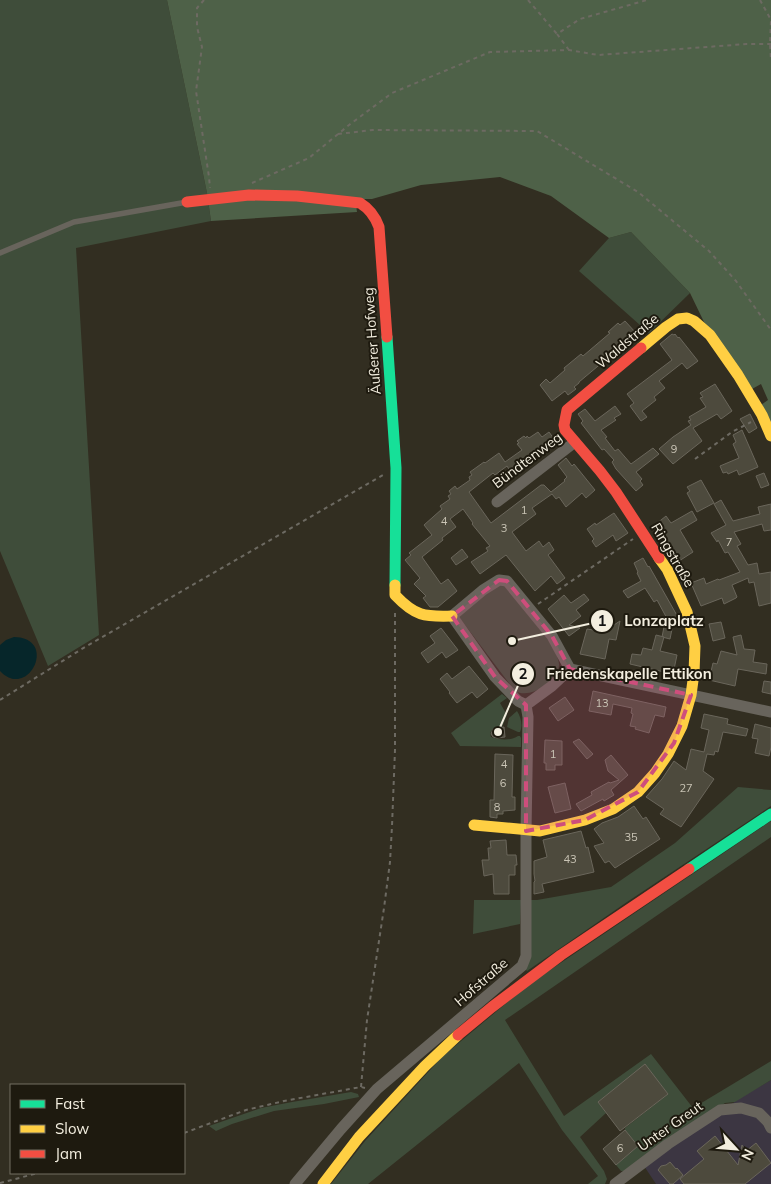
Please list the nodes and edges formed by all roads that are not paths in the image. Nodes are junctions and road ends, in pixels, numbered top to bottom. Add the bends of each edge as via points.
1 (187, 202) joint
2 (0, 252) edge
3 (567, 410) joint
4 (771, 436) edge
5 (575, 442) junction
6 (496, 502) dead end
7 (452, 616) junction
8 (570, 669) junction
9 (691, 695) junction
10 (526, 705) junction
11 (771, 712) edge
12 (771, 814) edge
13 (474, 825) dead end
14 (526, 830) junction
15 (771, 1128) edge
16 (295, 1184) edge
17 (323, 1184) edge
18 (615, 1184) edge

1 - 2 lane via 74,222
1 - 7 street, Äußerer Hofweg via 249,195 298,196 360,203 375,215 379,227 396,468 395,595 415,613
3 - 4 street, Waldstraße via 666,327 678,319 687,318 710,335 738,375
3 - 5 street, Ringstraße via 565,430
5 - 6 street, Bündtenweg
5 - 9 street, Ringstraße via 643,532 667,569 687,612 695,646
7 - 8 street via 483,590 499,580 507,581 552,636
7 - 10 street via 495,678
8 - 9 street
8 - 10 street
9 - 11 street
9 - 14 street, Ringstraße via 674,743 638,792 585,820 540,831
10 - 14 street, Hofstraße
12 - 17 street via 561,955 458,1035 424,1066 359,1137
13 - 14 street, Ringstraße
14 - 16 street, Hofstraße via 526,956 522,966 377,1089
15 - 18 street, Unter Greut via 759,1113 741,1108 720,1110

